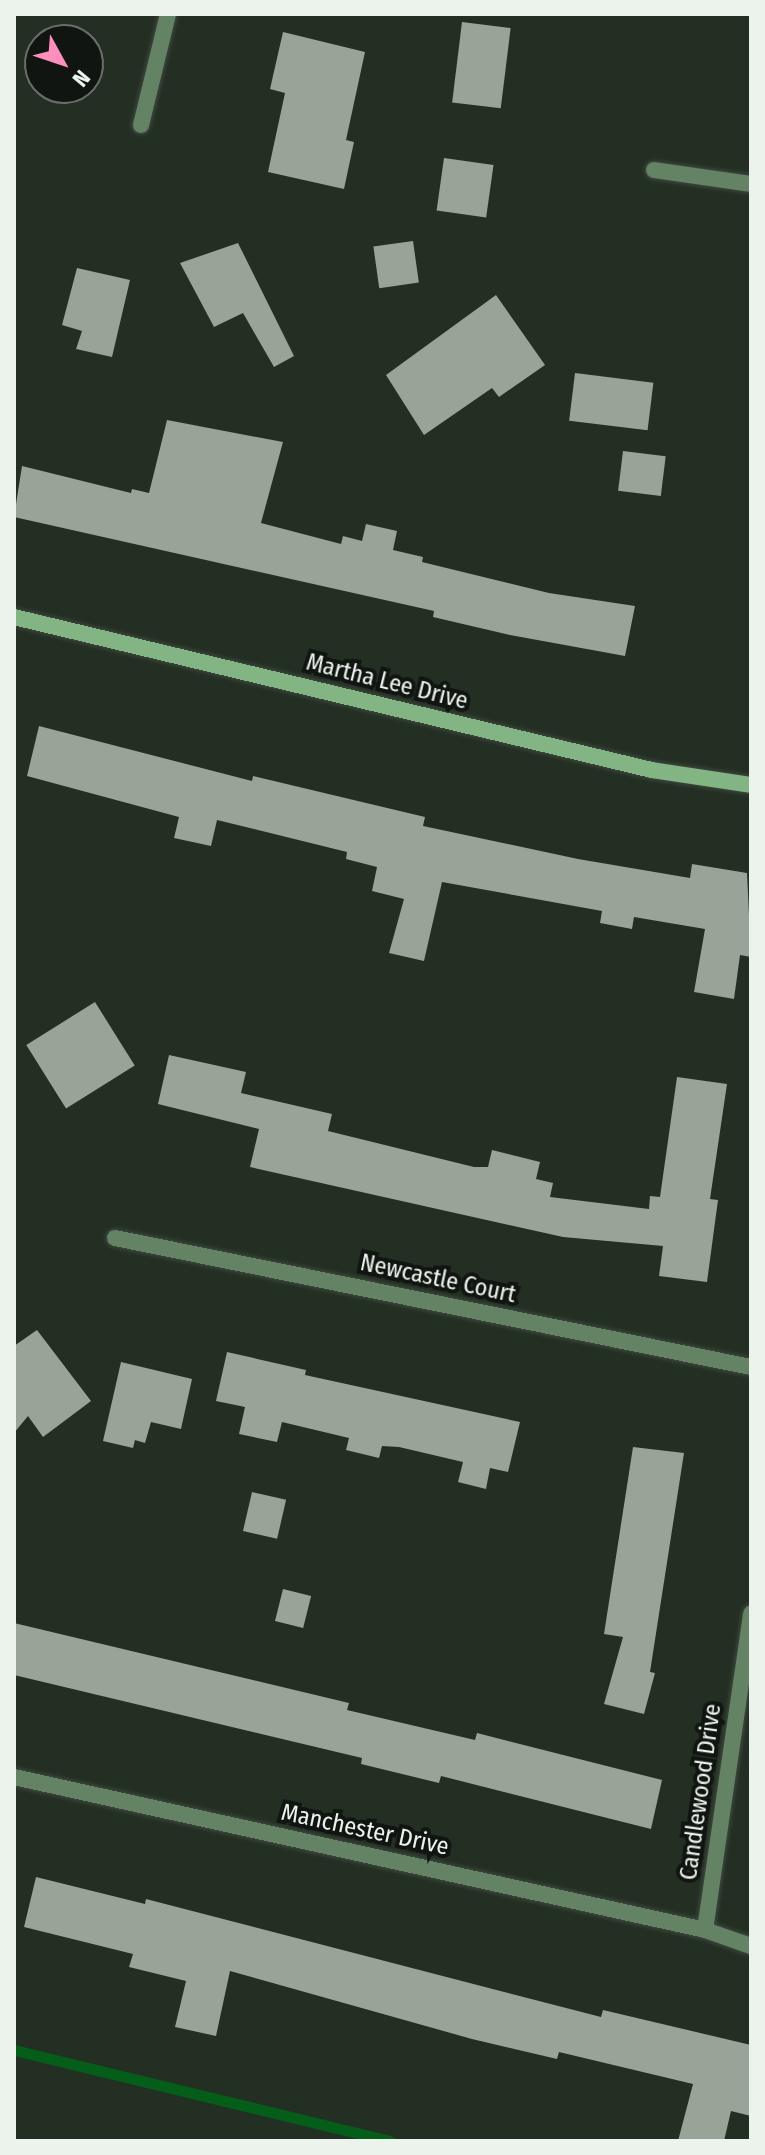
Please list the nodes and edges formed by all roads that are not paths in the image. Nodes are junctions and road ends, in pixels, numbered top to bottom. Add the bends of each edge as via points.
1 (168, 14) edge
2 (141, 125) dead end
3 (654, 170) dead end
4 (751, 184) edge
5 (14, 617) edge
6 (751, 785) edge
7 (115, 1238) dead end
8 (751, 1367) edge
9 (751, 1613) edge
10 (14, 1777) edge
11 (705, 1930) junction
12 (751, 1946) edge

1 - 2 street
3 - 4 street
5 - 6 street, Martha Lee Drive via 652,770
7 - 8 street, Newcastle Court
9 - 11 street, Candlewood Drive
10 - 11 street, Manchester Drive
11 - 12 street

